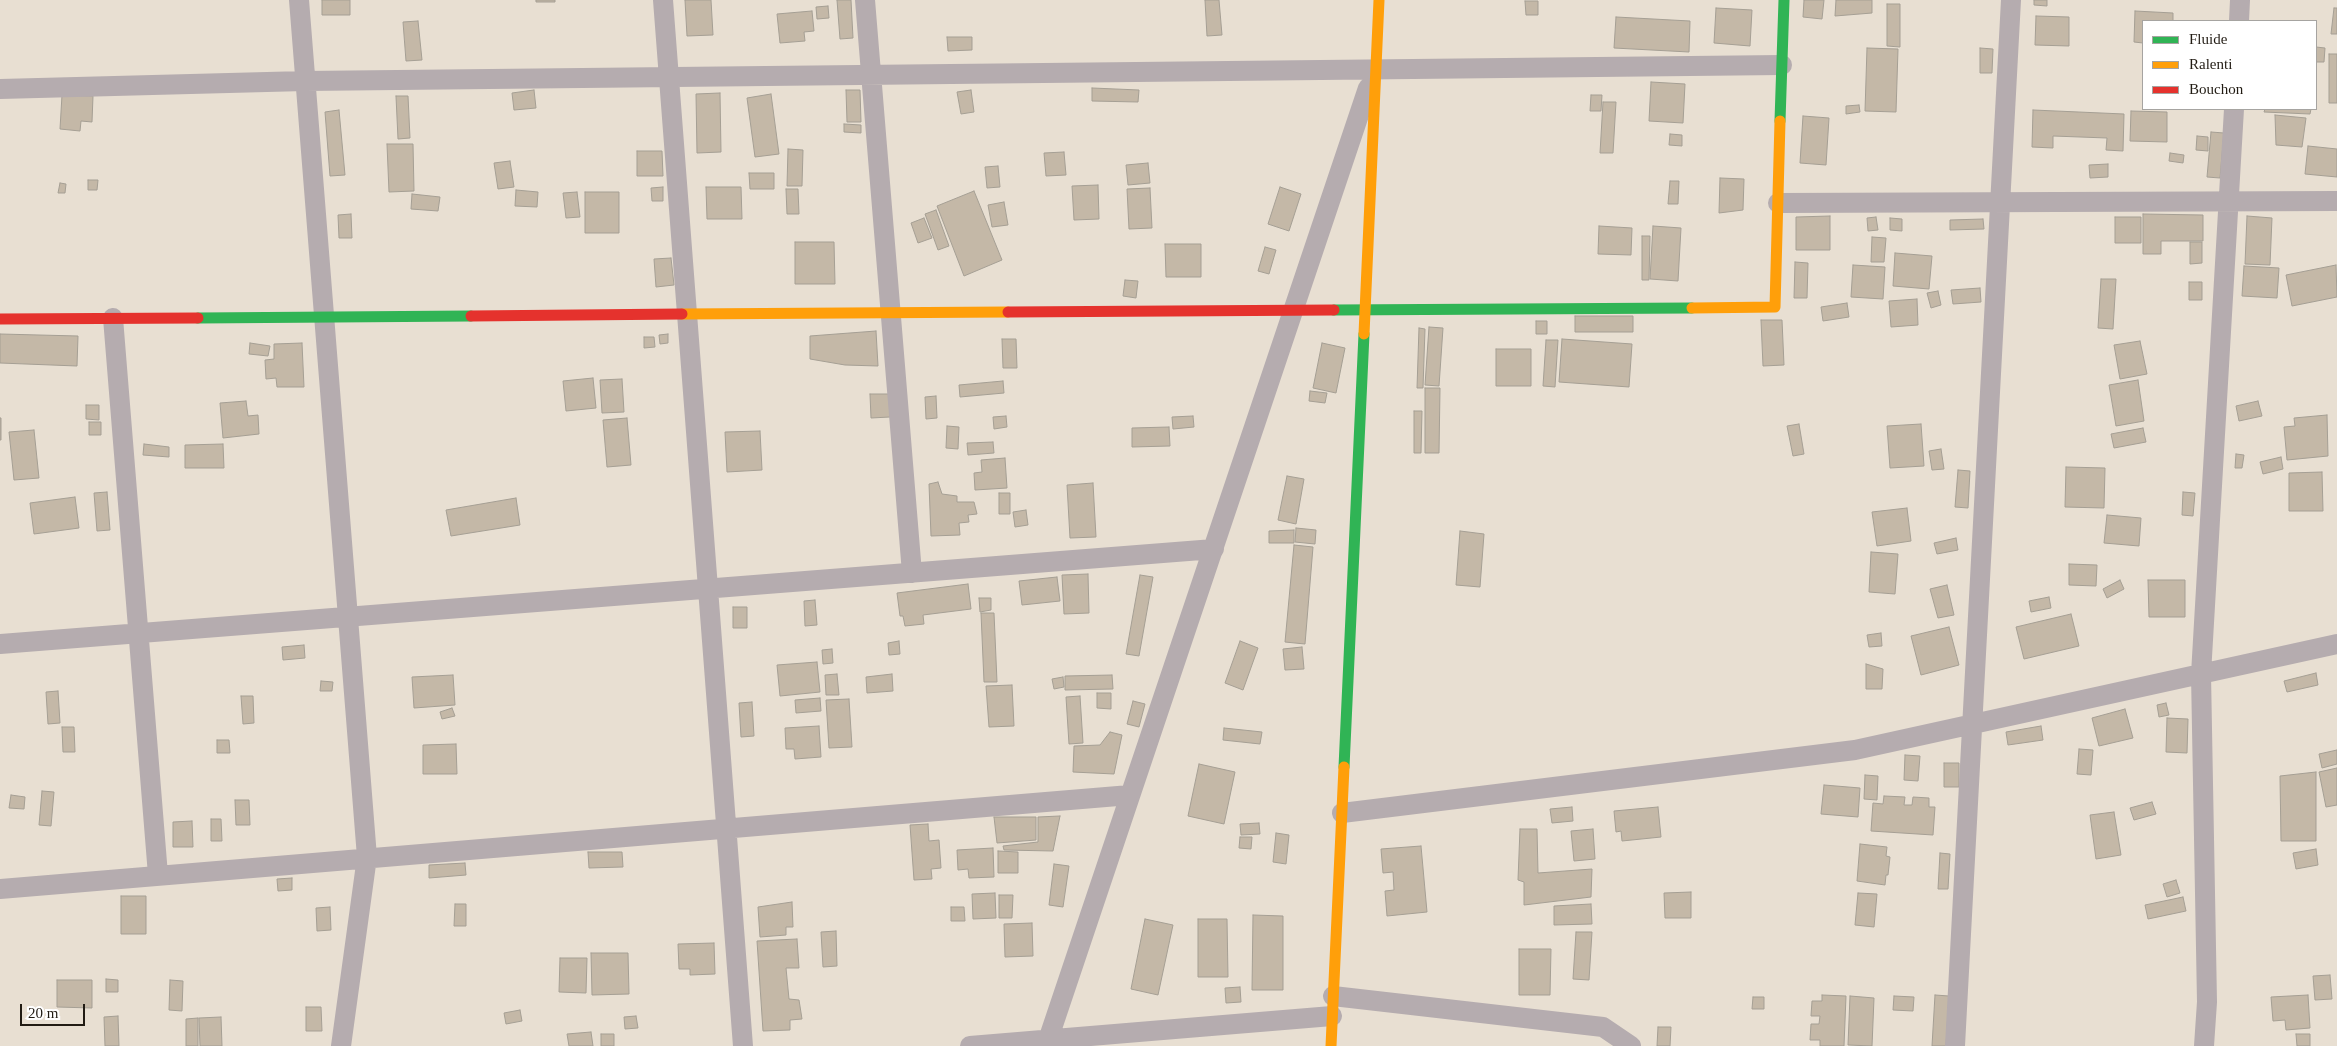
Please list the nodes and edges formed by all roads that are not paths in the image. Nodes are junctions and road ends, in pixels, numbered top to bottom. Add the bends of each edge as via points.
1 (298, 0) edge
2 (663, 0) edge
3 (865, 0) edge
4 (1379, 0) edge
5 (1784, 0) edge
6 (2011, 0) edge
7 (2240, 0) edge
8 (2239, 20) edge
9 (1782, 65) junction
10 (1375, 69) junction
11 (872, 74) junction
12 (669, 76) junction
13 (305, 81) junction
14 (0, 89) edge
15 (2234, 110) edge
16 (2229, 201) junction
17 (2337, 201) edge
18 (2000, 202) junction
19 (1778, 203) junction
20 (1294, 310) junction
21 (1364, 310) junction
22 (890, 313) junction
23 (687, 314) junction
24 (324, 317) junction
25 (113, 318) junction
26 (0, 319) edge
27 (1214, 549) junction
28 (912, 573) junction
29 (708, 589) junction
30 (348, 617) junction
31 (139, 634) junction
32 (0, 644) edge
33 (2337, 644) edge
34 (2200, 674) junction
35 (1972, 724) junction
36 (1130, 795) junction
37 (1342, 813) junction
38 (726, 828) junction
39 (367, 857) junction
40 (158, 875) junction
41 (0, 889) edge
42 (1333, 996) junction
43 (1332, 1016) junction
44 (1047, 1043) edge
45 (341, 1046) edge
46 (743, 1046) edge
47 (970, 1046) edge
48 (1331, 1046) edge
49 (1631, 1046) edge
50 (1955, 1046) edge
51 (2204, 1046) edge

1 - 13 street
2 - 12 street
3 - 11 street
4 - 10 street
5 - 9 street
6 - 18 street
7 - 8 street
9 - 10 street
9 - 19 street
10 - 11 street
10 - 20 street
10 - 21 street
11 - 12 street
11 - 22 street
12 - 13 street
12 - 23 street
13 - 14 street
13 - 24 street
15 - 16 street
16 - 17 street
16 - 18 street
16 - 34 street
18 - 19 street
18 - 35 street
19 - 21 street via 1775,306
20 - 21 street
20 - 22 street
20 - 27 street
21 - 37 street
22 - 23 street
22 - 28 street
23 - 24 street
23 - 29 street
24 - 25 street
24 - 30 street
25 - 26 street
25 - 31 street
27 - 28 street
27 - 36 street
28 - 29 street
29 - 30 street
29 - 38 street
30 - 31 street
30 - 39 street
31 - 32 street
31 - 40 street
33 - 34 street
34 - 35 street
34 - 51 street via 2207,1002
35 - 37 street via 1855,750
35 - 50 street
36 - 38 street
36 - 44 street
37 - 42 street
38 - 39 street
38 - 46 street
39 - 40 street
39 - 45 street
40 - 41 street
42 - 43 street
42 - 49 street via 1604,1027
43 - 44 street
43 - 48 street
44 - 47 street

